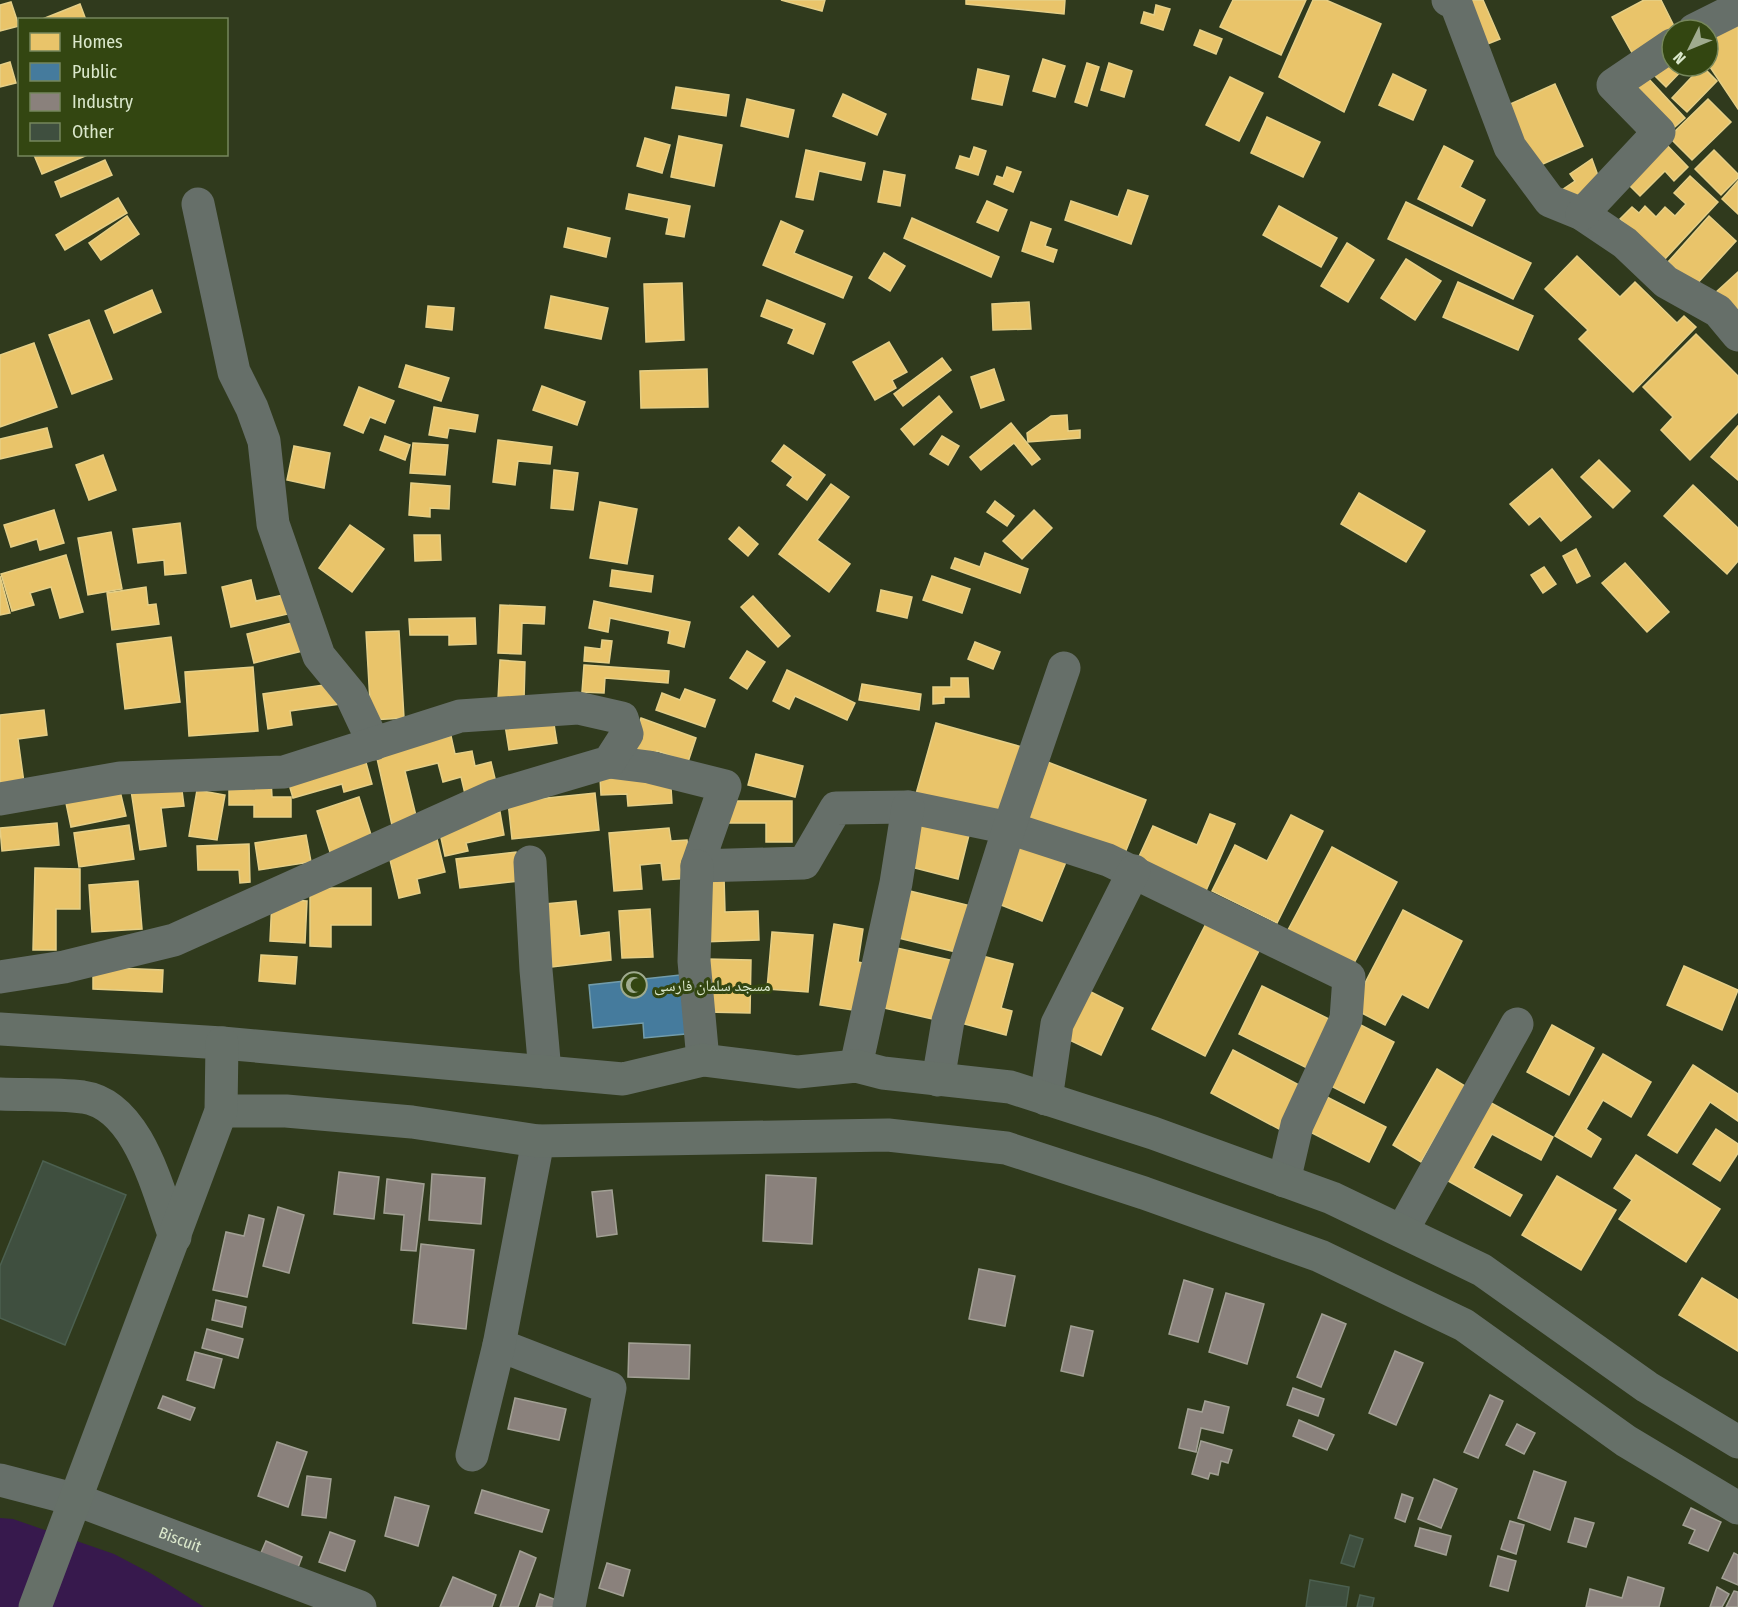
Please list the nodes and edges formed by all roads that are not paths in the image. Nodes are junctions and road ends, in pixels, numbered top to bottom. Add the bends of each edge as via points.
1 (1448, 0) edge
2 (1738, 8) edge
3 (1718, 18) edge
4 (1660, 53) edge
5 (198, 204) dead end
6 (1582, 214) junction
7 (1738, 334) edge
8 (1064, 668) dead end
9 (374, 744) junction
10 (609, 762) junction
11 (0, 799) edge
12 (908, 807) junction
13 (1009, 828) junction
14 (530, 862) dead end
15 (697, 866) junction
16 (1134, 871) junction
17 (0, 977) edge
18 (1517, 1023) dead end
19 (0, 1029) edge
20 (222, 1043) junction
21 (703, 1060) junction
22 (856, 1066) junction
23 (545, 1072) junction
24 (938, 1080) junction
25 (0, 1094) edge
26 (1046, 1099) junction
27 (221, 1112) junction
28 (538, 1141) junction
29 (1284, 1180) junction
30 (1402, 1231) junction
31 (175, 1237) junction
32 (499, 1345) junction
33 (1738, 1442) edge
34 (472, 1455) dead end
35 (0, 1480) edge
36 (1738, 1508) edge
37 (71, 1513) junction
38 (35, 1607) edge
39 (360, 1607) edge
40 (569, 1607) edge

1 - 6 street via 1456,4 1510,147 1550,201
2 - 3 street
4 - 6 street via 1613,85 1659,132
5 - 9 street via 234,372 264,441 273,524 319,657 351,695
6 - 7 street via 1625,243 1666,282 1718,311
8 - 13 street
9 - 10 street via 460,716 578,708 622,718 627,734
9 - 11 street via 284,772 120,778
10 - 15 street via 649,767 724,786
10 - 17 street via 494,796 174,940 64,967
12 - 13 street
12 - 15 street via 836,808 804,863
12 - 22 street via 896,883
13 - 16 street
13 - 24 street via 948,1021
14 - 23 street
15 - 21 street via 694,961
16 - 26 street via 1057,1024
16 - 29 street via 1349,977 1346,1019 1297,1125
18 - 30 street
19 - 20 main road
20 - 23 main road
20 - 27 main road
21 - 22 main road via 798,1072
21 - 23 main road via 623,1079
22 - 24 main road
24 - 26 main road via 1010,1087
25 - 31 main road via 85,1098 119,1113 140,1145
26 - 29 main road
27 - 28 main road via 309,1113 412,1122
27 - 31 main road
28 - 32 street
28 - 36 main road via 888,1135 1006,1148 1320,1256 1464,1325 1626,1441
29 - 30 main road
30 - 33 main road via 1482,1270 1647,1387
31 - 37 main road
32 - 34 street
32 - 40 street via 610,1389
35 - 37 street, Biscuit
37 - 38 main road
37 - 39 street, Biscuit

